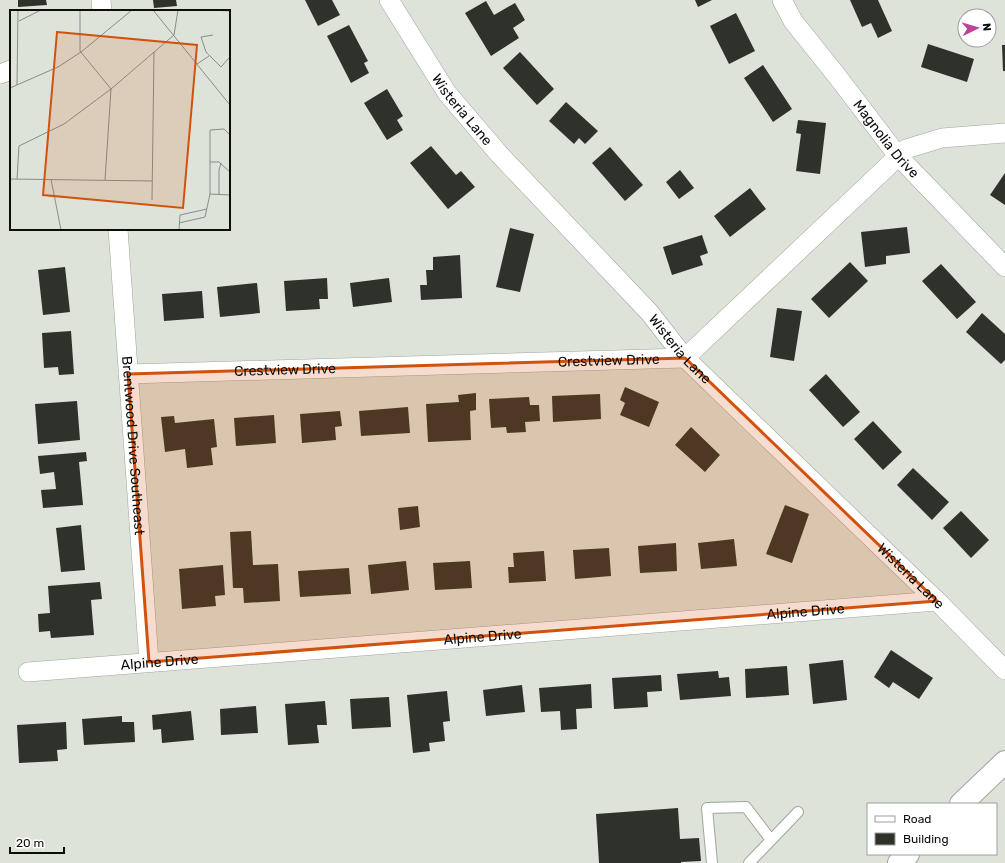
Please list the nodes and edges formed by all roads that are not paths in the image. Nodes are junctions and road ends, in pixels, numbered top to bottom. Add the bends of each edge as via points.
1 (101, 0) edge
2 (389, 0) edge
3 (782, 0) edge
4 (102, 10) edge
5 (10, 70) edge
6 (0, 74) edge
7 (1005, 133) edge
8 (898, 156) junction
9 (118, 230) edge
10 (1005, 266) edge
11 (685, 358) junction
12 (128, 374) junction
13 (937, 601) junction
14 (149, 662) junction
15 (1005, 670) edge
16 (28, 672) dead end
17 (1005, 762) edge
18 (962, 803) edge
19 (798, 812) dead end
20 (771, 840) junction
21 (907, 855) edge
22 (712, 863) edge
23 (749, 863) edge
24 (899, 863) edge

1 - 4 street
2 - 11 street, Wisteria Lane via 447,93 499,154 649,312
3 - 8 street, Magnolia Drive via 793,21
5 - 6 street
7 - 8 street via 942,138 906,149
8 - 10 street, Magnolia Drive
8 - 11 street
9 - 12 street, Brentwood Drive Southeast
11 - 12 street, Crestview Drive
11 - 13 street, Wisteria Lane
12 - 14 street, Brentwood Drive Southeast
13 - 14 street, Alpine Drive
13 - 15 street, Wisteria Lane
14 - 16 street, Alpine Drive
17 - 18 main road
19 - 20 lane
20 - 22 lane via 746,807 708,808
20 - 23 lane
21 - 24 main road

